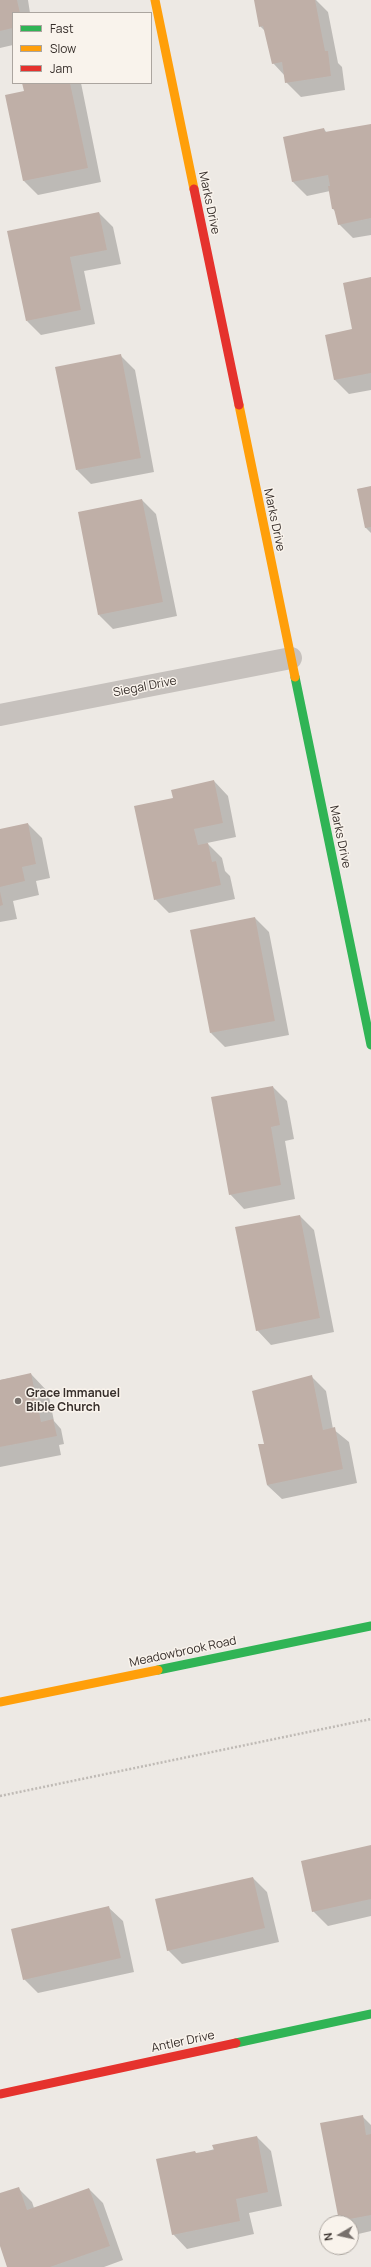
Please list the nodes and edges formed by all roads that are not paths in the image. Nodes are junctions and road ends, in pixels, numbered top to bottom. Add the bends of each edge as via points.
1 (155, 0) edge
2 (291, 658) junction
3 (0, 715) edge
4 (371, 1045) edge
5 (371, 1626) edge
6 (0, 1702) edge
7 (371, 2014) edge
8 (0, 2094) edge

1 - 2 street, Marks Drive
2 - 3 street, Siegal Drive
2 - 4 street, Marks Drive
5 - 6 street, Meadowbrook Road
7 - 8 street, Antler Drive

